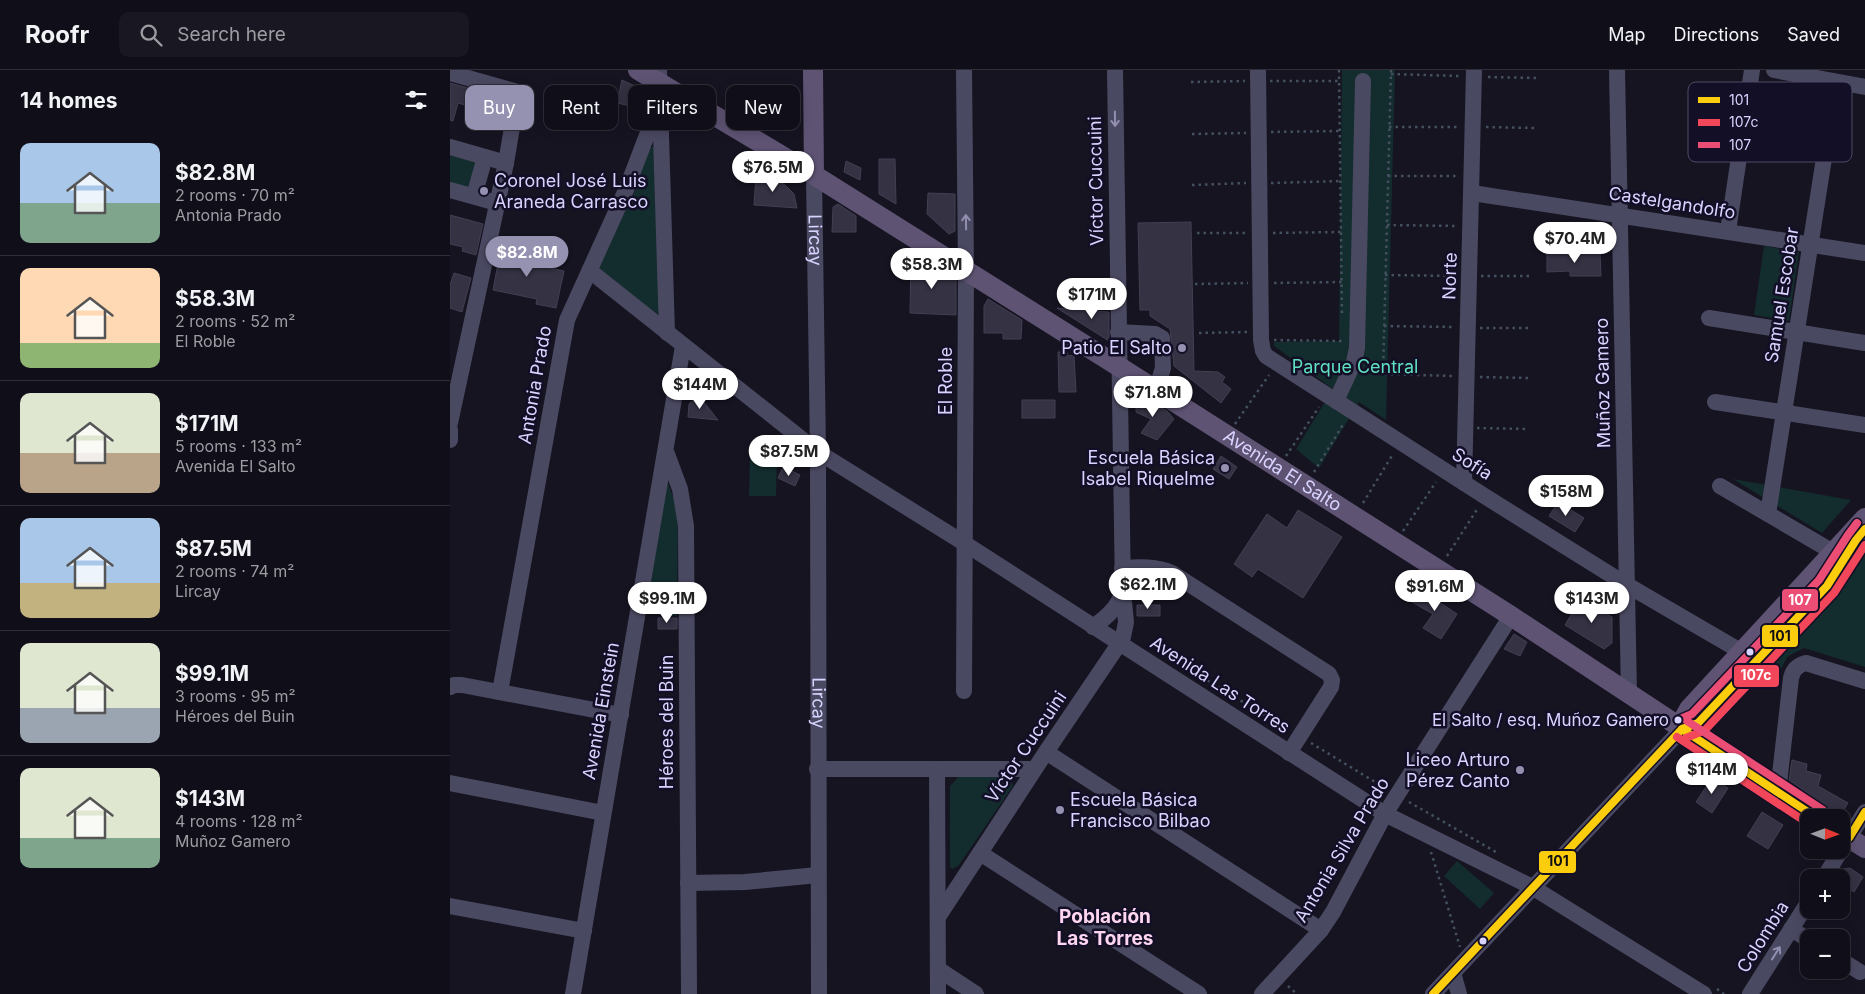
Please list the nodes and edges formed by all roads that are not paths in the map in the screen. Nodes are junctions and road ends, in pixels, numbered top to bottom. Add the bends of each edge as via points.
1 (638, 70) edge
2 (813, 70) edge
3 (964, 70) edge
4 (1115, 70) edge
5 (1258, 70) edge
6 (1474, 70) edge
7 (1617, 70) edge
8 (1774, 70) edge
9 (1792, 72) edge
10 (450, 73) edge
11 (1363, 81) dead end
12 (1836, 82) edge
13 (659, 85) edge
14 (1852, 85) edge
15 (1865, 88) edge
16 (716, 118) edge
17 (647, 130) edge
18 (660, 130) edge
19 (450, 146) edge
20 (485, 156) junction
21 (506, 162) junction
22 (1738, 162) edge
23 (1823, 162) edge
24 (814, 175) junction
25 (450, 190) edge
26 (1472, 193) junction
27 (474, 196) junction
28 (496, 203) junction
29 (1620, 215) junction
30 (1728, 232) junction
31 (1810, 244) junction
32 (1865, 253) edge
33 (590, 271) junction
34 (966, 271) junction
35 (1709, 318) dead end
36 (1118, 332) junction
37 (1796, 332) junction
38 (667, 333) junction
39 (1865, 343) edge
40 (684, 346) junction
41 (1118, 366) junction
42 (1156, 390) junction
43 (1331, 398) junction
44 (1715, 402) dead end
45 (818, 410) junction
46 (1784, 412) junction
47 (450, 423) edge
48 (1865, 425) edge
49 (450, 430) edge
50 (792, 430) junction
51 (450, 440) edge
52 (818, 452) junction
53 (666, 453) junction
54 (1464, 483) junction
55 (1720, 486) dead end
56 (1768, 514) junction
57 (1865, 518) edge
58 (1865, 529) edge
59 (964, 543) junction
60 (1833, 552) junction
61 (1122, 568) junction
62 (1627, 585) junction
63 (1123, 592) junction
64 (1511, 616) junction
65 (1093, 628) junction
66 (1119, 644) junction
67 (1742, 652) junction
68 (1865, 681) edge
69 (451, 687) edge
70 (500, 692) junction
71 (964, 692) dead end
72 (1629, 694) junction
73 (621, 715) junction
74 (1682, 729) junction
75 (1046, 752) junction
76 (1289, 753) junction
77 (817, 769) junction
78 (937, 769) junction
79 (1034, 769) junction
80 (450, 783) edge
81 (1778, 792) junction
82 (1804, 809) edge
83 (1865, 812) edge
84 (604, 813) junction
85 (1385, 814) junction
86 (1850, 839) edge
87 (980, 853) junction
88 (818, 875) junction
89 (688, 883) junction
90 (1532, 887) junction
91 (450, 906) edge
92 (1800, 916) edge
93 (938, 917) junction
94 (1792, 929) junction
95 (1321, 930) junction
96 (584, 931) junction
97 (1800, 934) edge
98 (1850, 966) edge
99 (1458, 967) junction
100 (938, 970) junction
101 (1860, 972) dead end
102 (573, 994) edge
103 (689, 994) edge
104 (818, 994) edge
105 (938, 994) edge
106 (976, 994) edge
107 (1199, 994) edge
108 (1262, 994) edge
109 (1434, 994) edge
110 (1459, 994) edge
111 (1704, 994) edge
112 (1750, 994) edge

1 - 13 main road, Avenida El Salto
2 - 24 main road, Lircay
34 -> 3 street, El Roble
4 -> 36 street, Víctor Cuccuini
5 - 43 street, Sofía via 1262,341 1270,359
6 - 26 street, Norte
7 - 29 street, Muñoz Gamero
8 - 9 street
9 - 12 street
10 - 21 street via 518,92
11 - 43 street via 1357,348 1354,362
14 - 15 street
16 - 24 main road, Avenida El Salto
17 - 33 street, Antonia Prado via 640,158
18 - 38 street
19 - 20 street
20 - 21 street
20 - 27 street
21 - 28 street
22 - 30 street
23 - 31 street, Samuel Escobar
24 - 34 main road, Avenida El Salto
24 - 45 street, Lircay
25 - 27 street
26 - 29 street, Castelgandolfo
26 - 54 street, Norte
27 - 28 street
28 - 47 street
29 - 30 street, Castelgandolfo
29 - 62 street, Muñoz Gamero
30 - 31 street, Castelgandolfo
31 - 32 street, Castelgandolfo
31 - 37 street, Samuel Escobar
33 - 38 street, Avenida Las Torres
33 - 70 street, Antonia Prado via 567,320
34 - 41 main road, Avenida El Salto
34 - 59 street, El Roble
35 - 37 street
36 - 41 street, Víctor Cuccuini
36 - 42 street via 1155,334 1162,338 1163,368
37 - 39 street
37 - 46 street, Samuel Escobar
38 - 40 street, Avenida Las Torres
40 - 50 street, Avenida Las Torres
40 - 53 street, Avenida Einstein
41 - 42 main road, Avenida El Salto
41 - 61 street, Víctor Cuccuini
42 - 64 main road, Avenida El Salto
43 - 54 street, Sofía
44 - 46 street
45 - 50 street
45 - 52 street, Lircay
46 - 48 street
46 - 56 street, Samuel Escobar
49 - 51 street
50 - 52 street, Avenida Las Torres
52 - 59 street, Avenida Las Torres
52 - 77 street, Lircay
53 - 73 street, Avenida Einstein
53 - 89 street, Héroes del Buin via 680,489 686,526
54 - 62 street, Sofía
55 - 56 street
56 - 60 street
57 - 60 main road
58 - 74 street via 1814,600 1698,723
59 - 65 street, Avenida Las Torres
59 - 71 street, El Roble
60 - 67 main road
61 - 63 street, Víctor Cuccuini
61 - 76 street via 1151,567 1172,573 1328,674 1332,680 1331,687
62 - 67 street, Sofía
62 - 72 street, Muñoz Gamero
63 - 65 street via 1113,611
63 - 66 street, Víctor Cuccuini via 1126,622
64 - 72 main road, Avenida El Salto
64 - 85 street, Antonia Silva Prado
65 - 66 street, Avenida Las Torres
66 - 75 street, Víctor Cuccuini
66 - 76 street, Avenida Las Torres
67 - 74 main road via 1689,709
68 - 81 street via 1813,664 1806,663 1794,669
69 - 70 street via 462,685
70 - 73 street
72 - 74 main road, Avenida El Salto
73 - 84 street, Avenida Einstein
74 - 81 main road, Avenida El Salto
74 - 90 street
75 - 79 street, Víctor Cuccuini
75 - 95 street
76 - 85 street, Avenida Las Torres
77 - 78 street
77 - 88 street, Lircay
78 - 79 street
78 - 93 street
79 - 87 street, Víctor Cuccuini
80 - 84 street
81 - 82 main road, Avenida El Salto
83 - 86 street
84 - 96 street, Avenida Einstein
85 - 90 street, Avenida Las Torres
85 - 95 street, Antonia Silva Prado
87 - 93 street, Víctor Cuccuini
87 - 107 street
88 - 89 street via 745,882
88 - 104 street, Lircay
89 - 103 street, Héroes del Buin
90 - 99 street
90 - 111 street, Avenida Las Torres
91 - 96 street
92 - 94 street, Colombia
93 - 100 street
94 - 97 street
112 -> 94 street, Colombia
95 - 108 street, Antonia Silva Prado
96 - 102 street, Avenida Einstein
98 - 101 street
99 - 109 street
99 - 110 street
100 - 105 street
100 - 106 street

